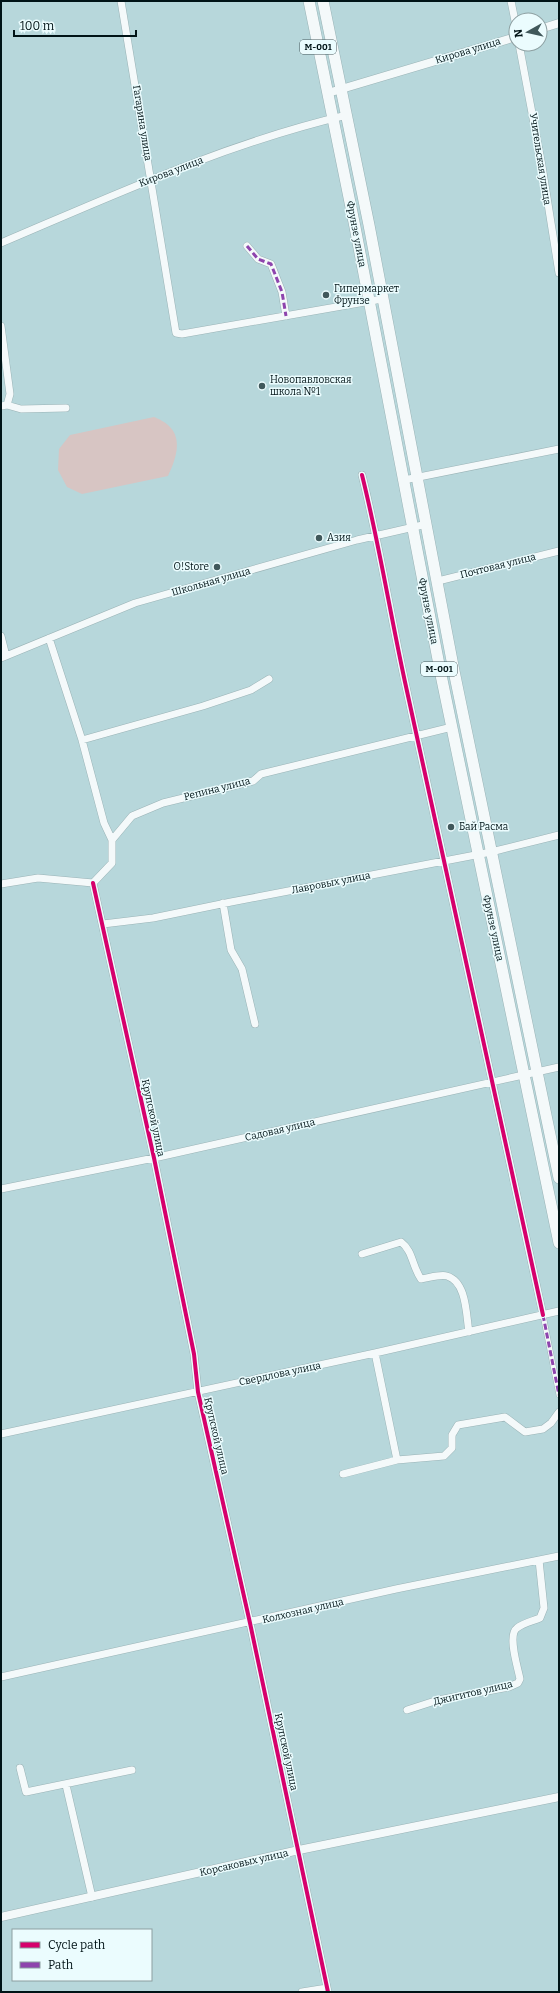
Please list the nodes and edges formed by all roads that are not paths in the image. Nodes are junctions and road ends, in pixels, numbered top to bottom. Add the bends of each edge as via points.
1 (121, 1) edge
2 (309, 1) edge
3 (323, 1) edge
4 (511, 1) edge
5 (513, 12) edge
6 (559, 23) edge
7 (548, 26) edge
8 (508, 39) edge
9 (521, 52) edge
10 (342, 89) junction
11 (328, 93) junction
12 (347, 115) junction
13 (333, 118) junction
14 (151, 179) junction
15 (1, 243) edge
16 (247, 246) dead end
17 (559, 273) edge
18 (382, 299) junction
19 (369, 301) junction
20 (286, 316) junction
21 (1, 326) edge
22 (4, 406) edge
23 (66, 408) dead end
24 (559, 449) edge
25 (362, 475) dead end
26 (418, 478) junction
27 (404, 480) junction
28 (427, 524) junction
29 (412, 527) junction
30 (376, 536) junction
31 (559, 551) edge
32 (438, 581) junction
33 (1, 636) edge
34 (49, 638) junction
35 (4, 657) edge
36 (269, 680) dead end
37 (452, 727) junction
38 (417, 736) junction
39 (82, 740) junction
40 (559, 835) edge
41 (112, 840) junction
42 (491, 852) junction
43 (478, 855) junction
44 (445, 861) junction
45 (93, 883) junction
46 (1, 884) edge
47 (223, 903) junction
48 (103, 924) junction
49 (255, 1024) dead end
50 (559, 1067) edge
51 (537, 1072) junction
52 (524, 1075) junction
53 (493, 1082) junction
54 (154, 1158) junction
55 (559, 1178) edge
56 (1, 1189) edge
57 (559, 1243) edge
58 (362, 1254) dead end
59 (559, 1311) edge
60 (543, 1315) junction
61 (469, 1332) junction
62 (375, 1353) junction
63 (198, 1392) junction
64 (559, 1395) edge
65 (559, 1412) edge
66 (1, 1434) edge
67 (398, 1460) junction
68 (343, 1474) dead end
69 (559, 1556) edge
70 (539, 1560) junction
71 (250, 1623) junction
72 (1, 1677) edge
73 (407, 1710) dead end
74 (20, 1768) dead end
75 (132, 1770) dead end
76 (66, 1785) junction
77 (559, 1796) edge
78 (299, 1850) junction
79 (92, 1897) junction
80 (1, 1917) edge
81 (328, 1990) edge
82 (302, 1992) edge

1 - 14 street, Гагарина улица
2 - 11 main road, Фрунзе улица / M-001
3 - 10 main road, Фрунзе улица / M-001
4 - 5 street
6 - 7 street
8 - 10 street, Кирова улица
9 - 17 street, Учительская улица
10 - 11 street, Кирова улица
10 - 12 main road, Фрунзе улица / M-001
11 - 13 main road, Фрунзе улица / M-001
12 - 13 street, Кирова улица
12 - 18 main road, Фрунзе улица / M-001
13 - 14 street, Кирова улица via 244,145
13 - 19 main road, Фрунзе улица / M-001
14 - 15 street, Кирова улица
14 - 20 street, Гагарина улица via 176,333
16 - 20 street via 258,259 271,264 282,292
18 - 19 street
18 - 26 main road, Фрунзе улица / M-001
19 - 20 street
19 - 27 main road, Фрунзе улица / M-001
21 - 22 street via 10,394
22 - 23 street via 21,409
24 - 26 street
25 - 30 street
26 - 27 street
26 - 28 main road, Фрунзе улица / M-001
27 - 29 main road, Фрунзе улица / M-001
28 - 29 street, Школьная улица
28 - 32 main road, Фрунзе улица / M-001
29 - 30 street, Школьная улица
29 - 37 main road, Фрунзе улица / M-001
30 - 34 street, Школьная улица via 135,603
30 - 38 street
31 - 32 street, Почтовая улица
32 - 42 main road, Фрунзе улица / M-001
33 - 35 street
34 - 35 street, Школьная улица
34 - 39 street
36 - 39 street via 251,690 203,706
37 - 38 street, Репина улица
37 - 43 main road, Фрунзе улица / M-001
38 - 41 street, Репина улица via 261,774 253,781 163,803 132,816
38 - 44 street
39 - 41 street via 104,823
40 - 42 street, Лавровых улица
41 - 45 street via 112,863
42 - 43 street, Лавровых улица
42 - 51 main road, Фрунзе улица / M-001
43 - 44 street, Лавровых улица
43 - 52 main road, Фрунзе улица / M-001
44 - 47 street, Лавровых улица
44 - 53 street
45 - 46 street via 38,878
45 - 48 street, Крупской улица
47 - 48 street, Лавровых улица via 153,918
47 - 49 street via 231,950 242,969
48 - 54 street, Крупской улица
50 - 51 street, Садовая улица
51 - 52 street, Садовая улица
51 - 55 main road, Фрунзе улица / M-001
52 - 53 street, Садовая улица
52 - 57 main road, Фрунзе улица / M-001
53 - 54 street, Садовая улица
53 - 60 street
54 - 56 street, Садовая улица
54 - 63 street, Крупской улица via 194,1354
58 - 61 street via 401,1242 408,1248 414,1270 422,1279 445,1276 456,1280 462,1291
59 - 60 street, Свердлова улица
60 - 61 street, Свердлова улица
60 - 64 street
61 - 62 street, Свердлова улица
62 - 63 street, Свердлова улица
62 - 67 street
63 - 66 street, Свердлова улица
63 - 71 street, Крупской улица
65 - 67 street via 543,1429 525,1432 505,1417 458,1425 452,1435 452,1448 444,1456
67 - 68 street
69 - 70 street, Колхозная улица
70 - 71 street, Колхозная улица
70 - 73 street, Джигитов улица via 544,1608 540,1618 518,1627 512,1640 520,1679 518,1683 509,1687 438,1700
71 - 72 street, Колхозная улица
71 - 78 street, Крупской улица
74 - 76 street via 26,1792
75 - 76 street
76 - 79 street
77 - 78 street, Корсаковых улица
78 - 79 street, Корсаковых улица
78 - 81 street, Крупской улица
79 - 80 street, Корсаковых улица
81 - 82 street

